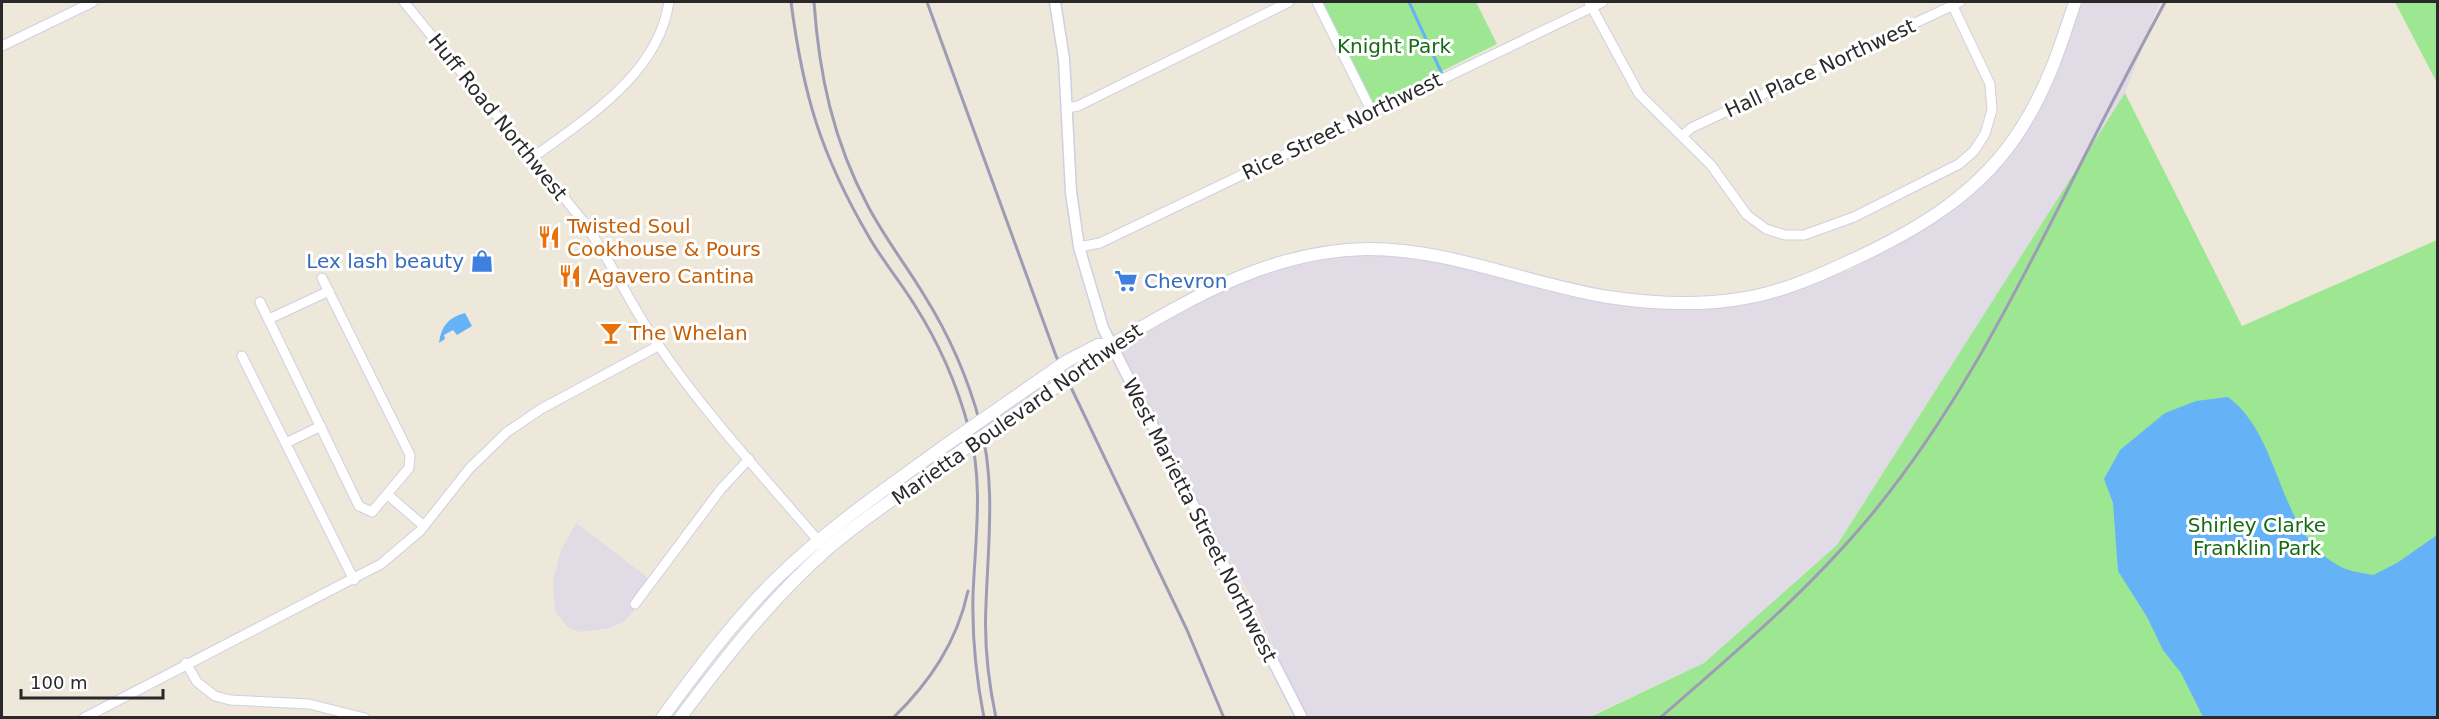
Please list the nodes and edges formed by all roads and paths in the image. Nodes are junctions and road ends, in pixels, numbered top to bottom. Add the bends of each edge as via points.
1 (93, 2) edge
2 (404, 2) edge
3 (669, 2) edge
4 (1055, 2) edge
5 (1289, 2) edge
6 (1317, 2) edge
7 (1604, 2) edge
8 (2075, 2) edge
9 (1955, 3) edge
10 (1590, 4) edge
11 (2, 46) edge
12 (1066, 108) junction
13 (1372, 112) junction
14 (1682, 136) junction
15 (531, 159) junction
16 (1079, 248) junction
17 (322, 278) dead end
18 (328, 291) junction
19 (260, 302) dead end
20 (269, 319) junction
21 (1111, 345) junction
22 (658, 346) junction
23 (242, 356) dead end
24 (321, 426) junction
25 (286, 443) junction
26 (749, 459) junction
27 (388, 495) junction
28 (424, 526) junction
29 (823, 546) junction
30 (354, 580) junction
31 (635, 604) dead end
32 (186, 663) junction
33 (84, 717) edge
34 (365, 717) edge
35 (662, 717) edge
36 (680, 717) edge
37 (1302, 717) edge

1 - 11 street
2 - 15 street, Huff Road Northwest
3 - 15 street via 654,48 633,77
4 - 12 street, West Marietta Street Northwest
5 - 12 street via 1078,106
6 - 13 street
7 - 10 street, Rice Street Northwest
8 - 21 main road, Marietta Boulevard Northwest via 2044,88 2021,129 1992,166 1922,226 1806,282 1734,300 1660,304 1603,296 1423,253 1368,249 1313,254 1269,265 1215,286
9 - 14 street, Hall Place Northwest via 1691,128
9 - 14 street via 1990,84 1992,110 1985,134 1959,164 1854,217 1804,235 1766,229 1747,215 1711,165
10 - 13 street, Rice Street Northwest
10 - 14 street via 1639,94
12 - 16 street, West Marietta Street Northwest
13 - 16 street, Rice Street Northwest via 1100,243
15 - 22 street, Huff Road Northwest via 593,236
16 - 21 street, West Marietta Street Northwest
17 - 18 street
18 - 20 street
18 - 27 street via 410,455 409,468
19 - 20 street
20 - 24 street
21 - 29 main road, Marietta Boulevard Northwest, bridge via 1103,357
21 - 29 main road, bridge via 1098,345 1067,361 943,447
21 - 37 street, West Marietta Street Northwest
22 - 26 street, Huff Road Northwest
22 - 28 street via 541,409 507,432 469,469
23 - 25 street
24 - 25 street
24 - 27 street via 359,506 372,512
25 - 30 street
26 - 29 street, Huff Road Northwest
26 - 31 street via 721,489
27 - 28 street
28 - 30 street via 401,548
29 - 35 main road via 779,576 754,602
29 - 36 main road, Marietta Boulevard Northwest
30 - 32 street
32 - 33 street
32 - 34 street via 197,682 223,698 309,704

